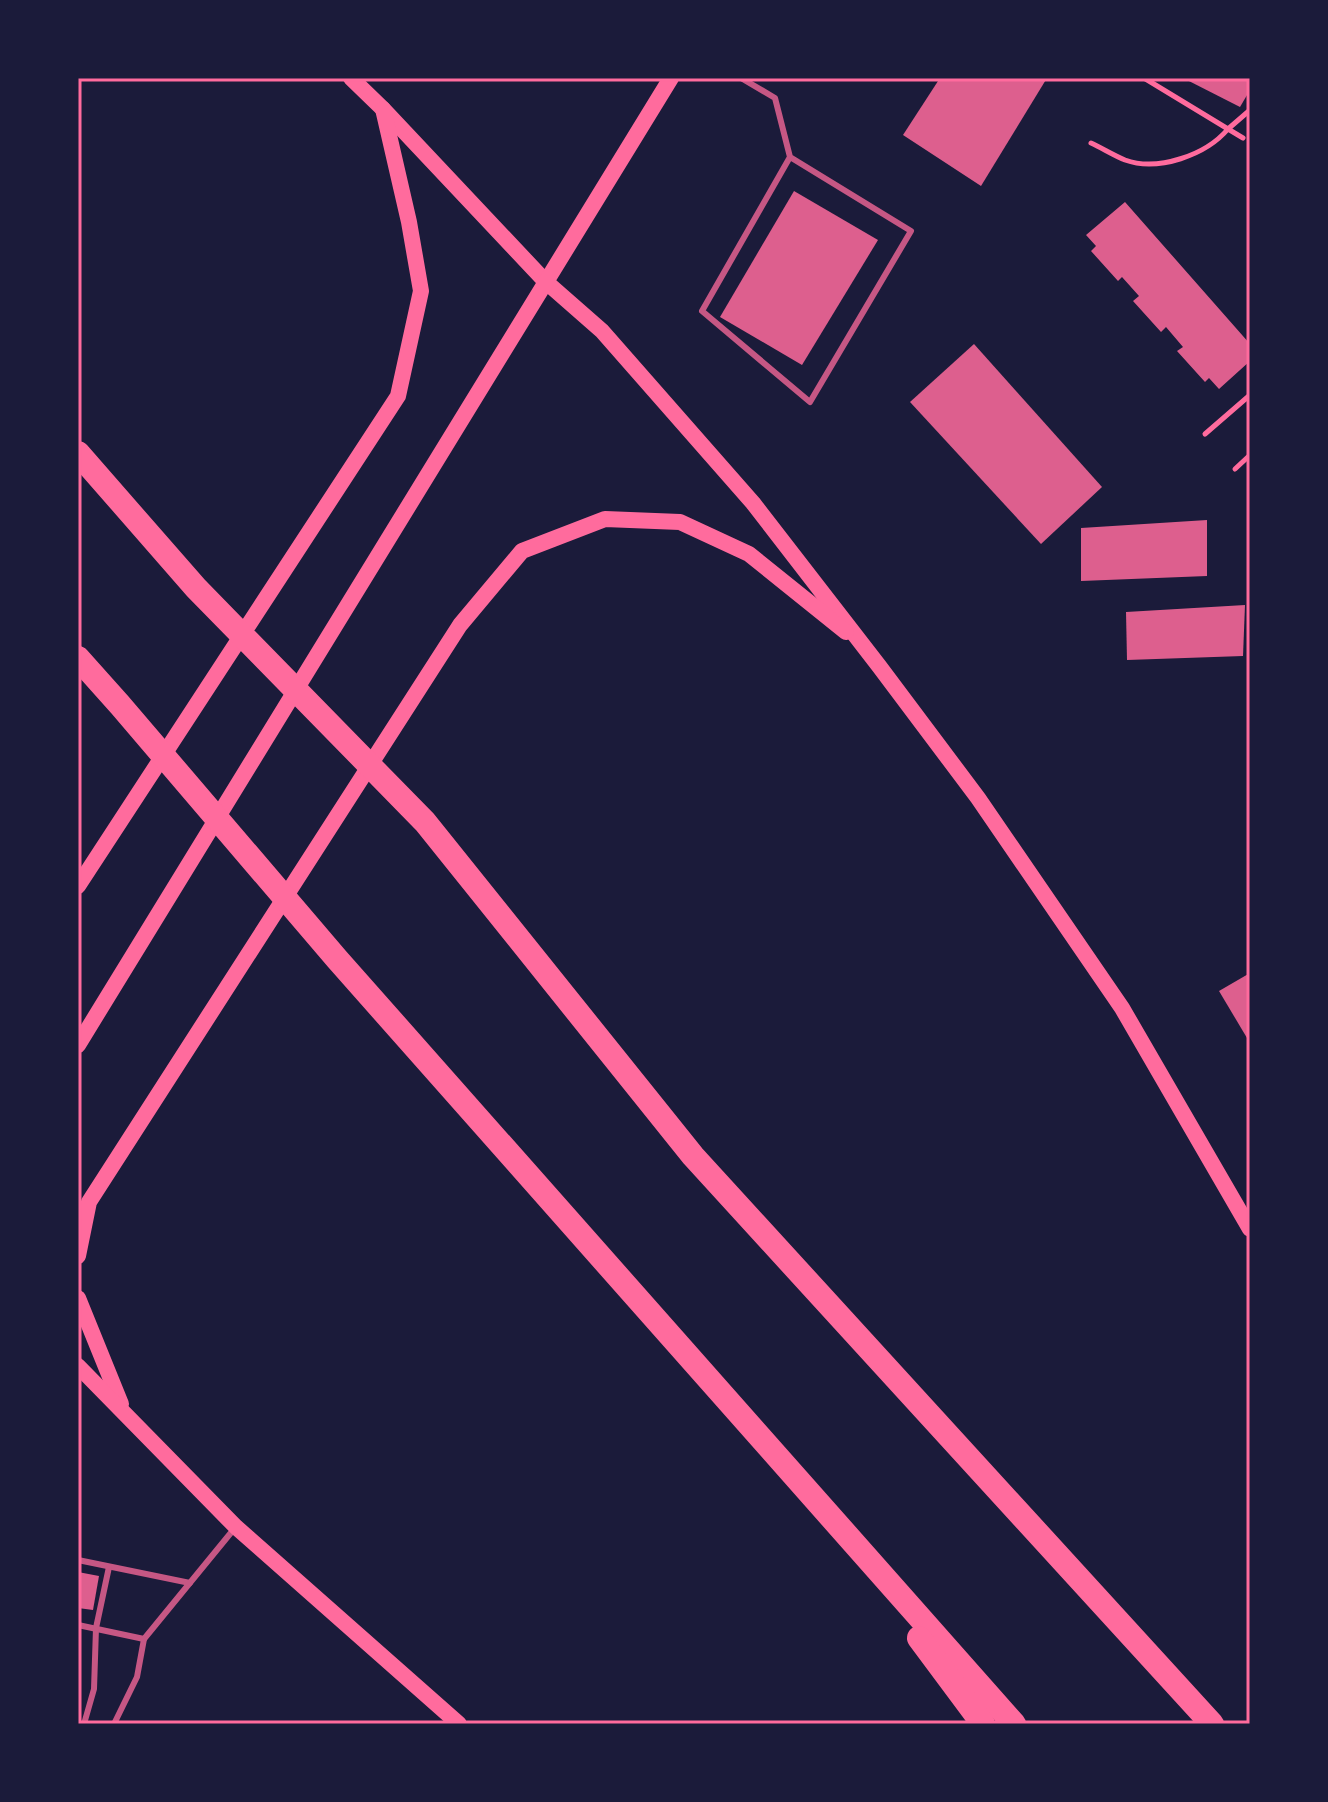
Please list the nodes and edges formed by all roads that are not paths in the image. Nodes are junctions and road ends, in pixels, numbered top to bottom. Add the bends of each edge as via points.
1 (351, 78) edge
2 (671, 78) edge
3 (741, 78) edge
4 (383, 109) junction
5 (790, 157) junction
6 (545, 281) junction
7 (78, 453) edge
8 (865, 648) junction
9 (78, 658) edge
10 (78, 886) edge
11 (78, 1045) edge
12 (1250, 1229) edge
13 (78, 1256) edge
14 (78, 1298) edge
15 (78, 1366) edge
16 (126, 1414) junction
17 (809, 1493) junction
18 (236, 1527) junction
19 (78, 1560) edge
20 (109, 1567) junction
21 (190, 1583) junction
22 (78, 1625) edge
23 (96, 1628) junction
24 (144, 1639) junction
25 (84, 1724) edge
26 (114, 1724) edge
27 (459, 1724) edge
28 (983, 1724) edge
29 (1014, 1724) edge
30 (1212, 1724) edge

1 - 4 main road
2 - 6 main road
3 - 5 lane via 775,98
4 - 6 main road
4 - 10 main road via 421,291 398,396
5 - 5 lane via 702,311 810,402 911,231
6 - 8 main road via 602,331 753,503
6 - 11 main road
7 - 30 highway via 196,588 425,822 693,1156
8 - 12 main road via 978,798 1122,1008
8 - 13 main road via 749,554 680,522 605,519 522,551 460,625 89,1202
9 - 17 highway
14 - 16 main road
15 - 16 main road
16 - 18 main road
17 - 28 highway
17 - 29 highway
18 - 21 lane
18 - 27 main road
19 - 20 lane
20 - 21 lane
20 - 23 lane
21 - 24 lane
22 - 23 lane
23 - 24 lane
23 - 25 lane via 94,1689
24 - 26 lane via 137,1677

